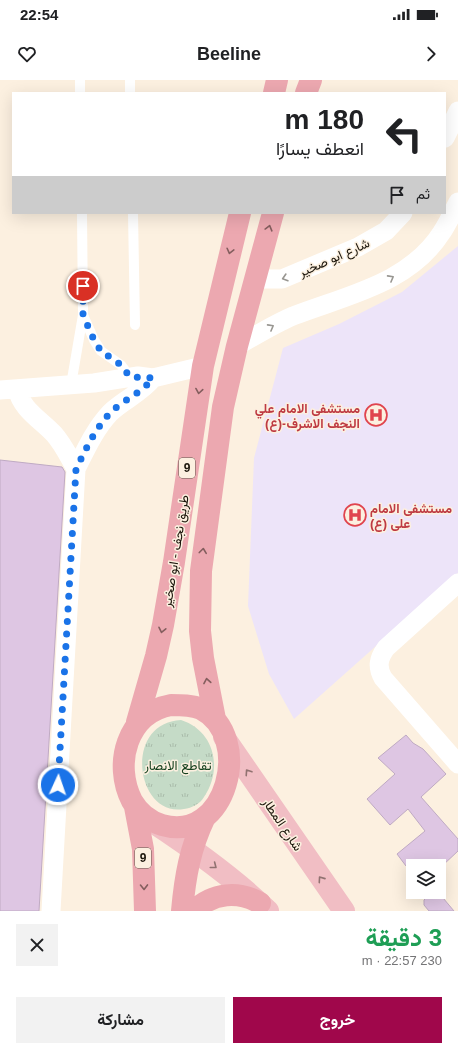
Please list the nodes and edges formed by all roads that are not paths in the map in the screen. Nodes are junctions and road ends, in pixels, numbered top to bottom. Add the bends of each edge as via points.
1 (80, 80) edge
2 (130, 80) edge
3 (265, 80) edge
4 (277, 80) edge
5 (311, 80) edge
6 (80, 92) edge
7 (130, 92) edge
8 (265, 92) edge
9 (274, 92) edge
10 (306, 92) edge
11 (458, 111) edge
12 (446, 136) edge
13 (458, 202) edge
14 (82, 214) edge
15 (133, 214) edge
16 (240, 214) edge
17 (273, 214) edge
18 (402, 214) edge
19 (256, 276) junction
20 (83, 315) junction
21 (135, 325) dead end
22 (237, 346) junction
23 (203, 366) junction
24 (130, 377) junction
25 (153, 378) junction
26 (71, 384) junction
27 (8, 389) edge
28 (76, 469) junction
29 (458, 583) edge
30 (137, 722) junction
31 (219, 728) junction
32 (456, 758) edge
33 (142, 813) junction
34 (205, 817) junction
35 (192, 848) junction
36 (264, 907) edge
37 (51, 911) edge
38 (145, 911) edge
39 (182, 911) edge
40 (194, 911) edge
41 (344, 911) edge

1 - 6 lane
2 - 7 lane
3 - 8 highway
4 - 9 highway
5 - 10 highway
11 - 12 street
22 -> 13 street via 284,320 366,290 401,272 432,246 443,232
14 - 20 lane
15 - 21 lane
16 -> 23 highway, طريق نجف - ابو صخير / 9
19 -> 17 highway, 9
18 -> 19 street, شارع ابو صخير via 386,231 358,247 282,279 273,280
19 - 22 highway, 9
20 - 24 lane via 101,351 121,365
20 - 26 lane
31 -> 22 highway, طريق نجف - ابو صخير / 9 via 203,658 200,631 201,571 223,407
23 - 25 street
23 -> 30 highway, طريق نجف - ابو صخير / 9 via 163,625
24 - 25 street
24 - 26 street
25 - 28 street via 106,418
26 - 27 street
27 - 28 street via 54,434
28 - 37 street
29 - 32 street via 386,648 378,662 382,678
30 - 31 highway, 9 via 156,708 171,705 195,707
30 - 33 highway, 9 via 128,741 124,769 127,785
31 - 34 highway, 9 via 229,760 227,783 222,796
41 -> 31 main road, شارع المطار
33 - 34 highway, 9 via 166,826 181,828
33 - 35 main road
33 -> 38 highway, 9
34 - 35 highway, 9
35 -> 36 main road
35 - 39 highway, 9 via 185,875
36 - 40 highway via 248,896 230,895 209,901

